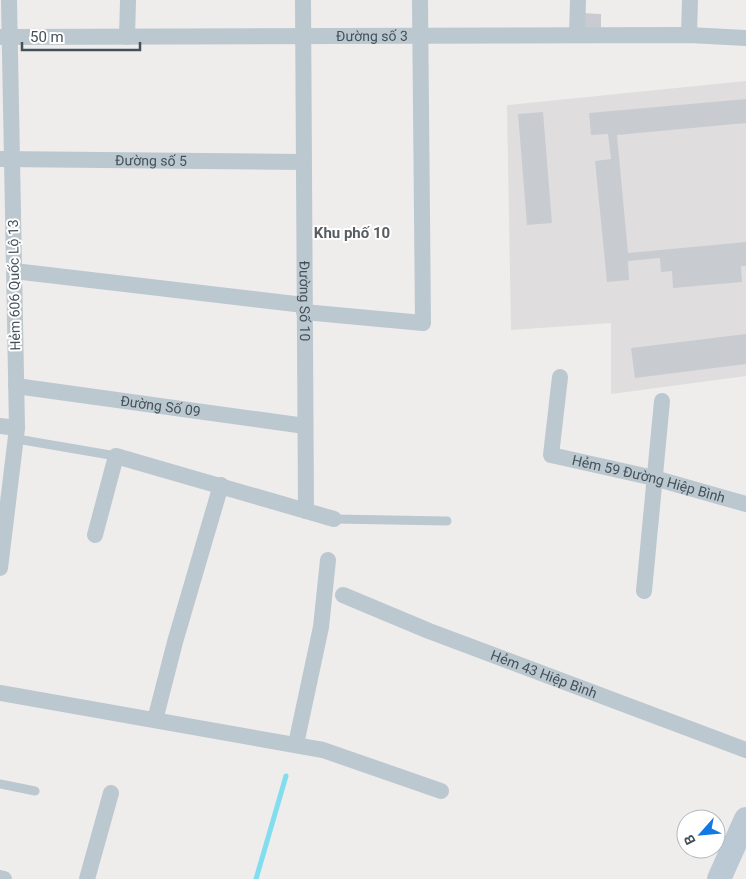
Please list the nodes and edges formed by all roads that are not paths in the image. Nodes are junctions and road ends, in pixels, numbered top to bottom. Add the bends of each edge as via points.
1 (9, 0) edge
2 (128, 0) edge
3 (303, 0) edge
4 (420, 0) edge
5 (578, 0) edge
6 (690, 0) edge
7 (577, 35) junction
8 (689, 35) junction
9 (303, 36) junction
10 (420, 36) junction
11 (4, 37) edge
12 (128, 37) junction
13 (746, 38) edge
14 (6, 159) edge
15 (303, 162) junction
16 (14, 271) junction
17 (304, 308) junction
18 (560, 377) dead end
19 (16, 386) junction
20 (662, 401) dead end
21 (0, 426) edge
22 (305, 426) junction
23 (17, 434) junction
24 (116, 456) junction
25 (654, 478) junction
26 (221, 485) junction
27 (746, 504) edge
28 (306, 511) junction
29 (334, 519) joint
30 (446, 521) dead end
31 (95, 536) dead end
32 (328, 560) dead end
33 (0, 568) edge
34 (644, 591) dead end
35 (343, 595) dead end
36 (0, 693) edge
37 (155, 720) junction
38 (296, 744) junction
39 (746, 750) edge
40 (0, 784) edge
41 (35, 791) dead end
42 (441, 791) dead end
43 (112, 794) dead end
44 (746, 819) edge
45 (0, 878) edge
46 (4, 879) edge
47 (87, 879) edge
48 (719, 879) edge

1 - 11 street, Hẻm 606 Quốc Lộ 13
2 - 12 street
3 - 9 street, Đường Số 10
4 - 10 street
5 - 7 street
6 - 8 street
7 - 8 street, Đường số 3
7 - 10 street, Đường số 3
8 - 13 street, Đường số 3
9 - 10 street, Đường số 3
9 - 12 street, Đường số 3
9 - 15 street, Đường Số 10
10 - 17 street via 423,323
11 - 12 street, Đường số 3
11 - 14 street, Hẻm 606 Quốc Lộ 13
14 - 15 street, Đường số 5
14 - 16 street, Hẻm 606 Quốc Lộ 13
15 - 17 street, Đường Số 10
16 - 17 street
16 - 19 street, Hẻm 606 Quốc Lộ 13
17 - 22 street, Đường Số 10
18 - 25 street, Hẻm 59 Đường Hiệp Bình via 551,455
19 - 22 street, Đường Số 09
19 - 23 street, Hẻm 606 Quốc Lộ 13
20 - 25 street
21 - 23 street
22 - 28 street, Đường Số 10
23 - 24 lane
23 - 33 street, Hẻm 606 Quốc Lộ 13
24 - 26 street
24 - 31 street
25 - 27 street, Hẻm 59 Đường Hiệp Bình
25 - 34 street
26 - 28 street
26 - 37 street
28 - 29 street
29 - 30 lane
32 - 38 street via 321,627
35 - 39 street, Hẻm 43 Hiệp Bình via 429,631
36 - 37 street
37 - 38 street
38 - 42 street via 323,750
40 - 41 lane
43 - 47 street
44 - 48 main road
45 - 46 street

